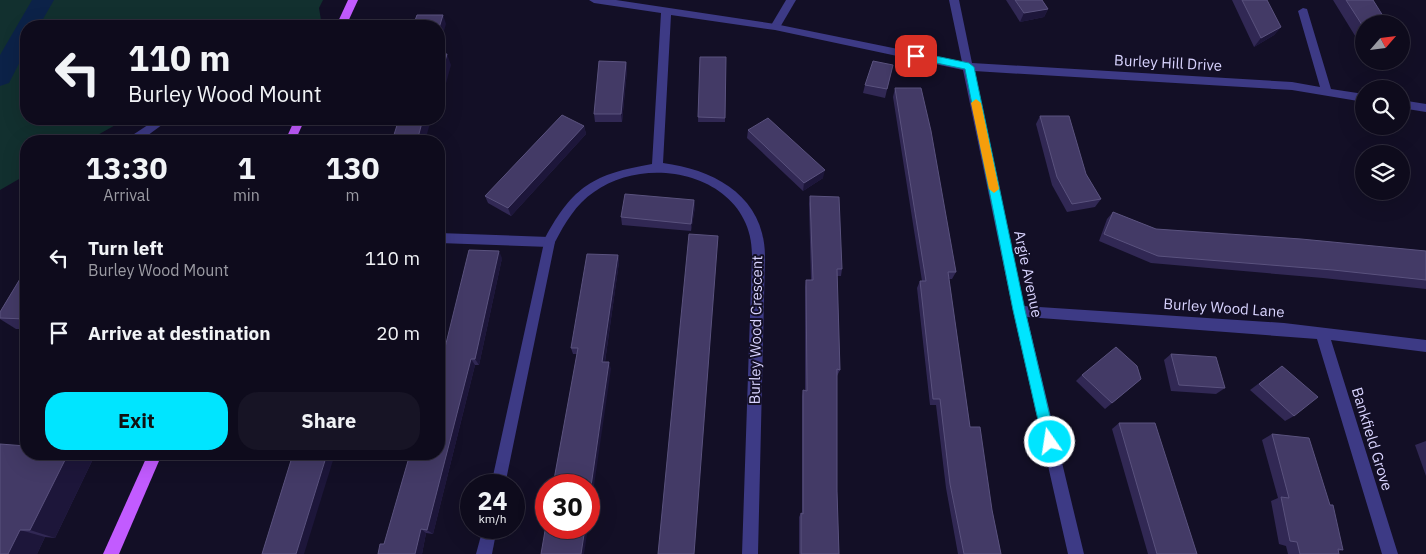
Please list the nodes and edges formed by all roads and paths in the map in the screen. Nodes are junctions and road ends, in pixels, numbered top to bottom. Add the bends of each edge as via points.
1 (353, 0) edge
2 (594, 0) edge
3 (791, 0) edge
4 (954, 0) edge
5 (666, 10) junction
6 (1303, 11) dead end
7 (344, 20) edge
8 (775, 27) junction
9 (969, 67) junction
10 (1327, 92) junction
11 (1355, 97) edge
12 (1410, 105) edge
13 (1426, 108) edge
14 (156, 125) edge
15 (141, 135) edge
16 (657, 167) junction
17 (445, 238) edge
18 (549, 242) junction
19 (1019, 310) junction
20 (1322, 333) junction
21 (1426, 346) edge
22 (152, 460) edge
23 (500, 474) edge
24 (487, 539) edge
25 (111, 554) edge
26 (484, 554) edge
27 (750, 554) edge
28 (1076, 554) edge
29 (1390, 554) edge

1 - 7 main road
2 - 5 street, Burley Hill Drive
3 - 8 street
4 - 9 street, Argie Avenue
5 - 8 street, Burley Hill Drive
5 - 16 street
6 - 10 street
8 - 9 street, Burley Hill Drive
9 - 10 street, Burley Hill Drive via 1282,85
9 - 19 street, Argie Avenue
10 - 11 street, Burley Hill Drive
12 - 13 street
14 - 15 street
16 - 18 street, Burley Wood Crescent via 628,172 591,187 575,199
16 - 27 street, Burley Wood Crescent via 683,169 729,191 746,210 756,232 758,273
17 - 18 street
18 - 23 street, Burley Wood Crescent
19 - 20 street, Burley Wood Lane
19 - 28 street, Argie Avenue
20 - 21 street, Burley Wood Lane
20 - 29 street, Bankfield Grove
22 - 25 main road
24 - 26 street

